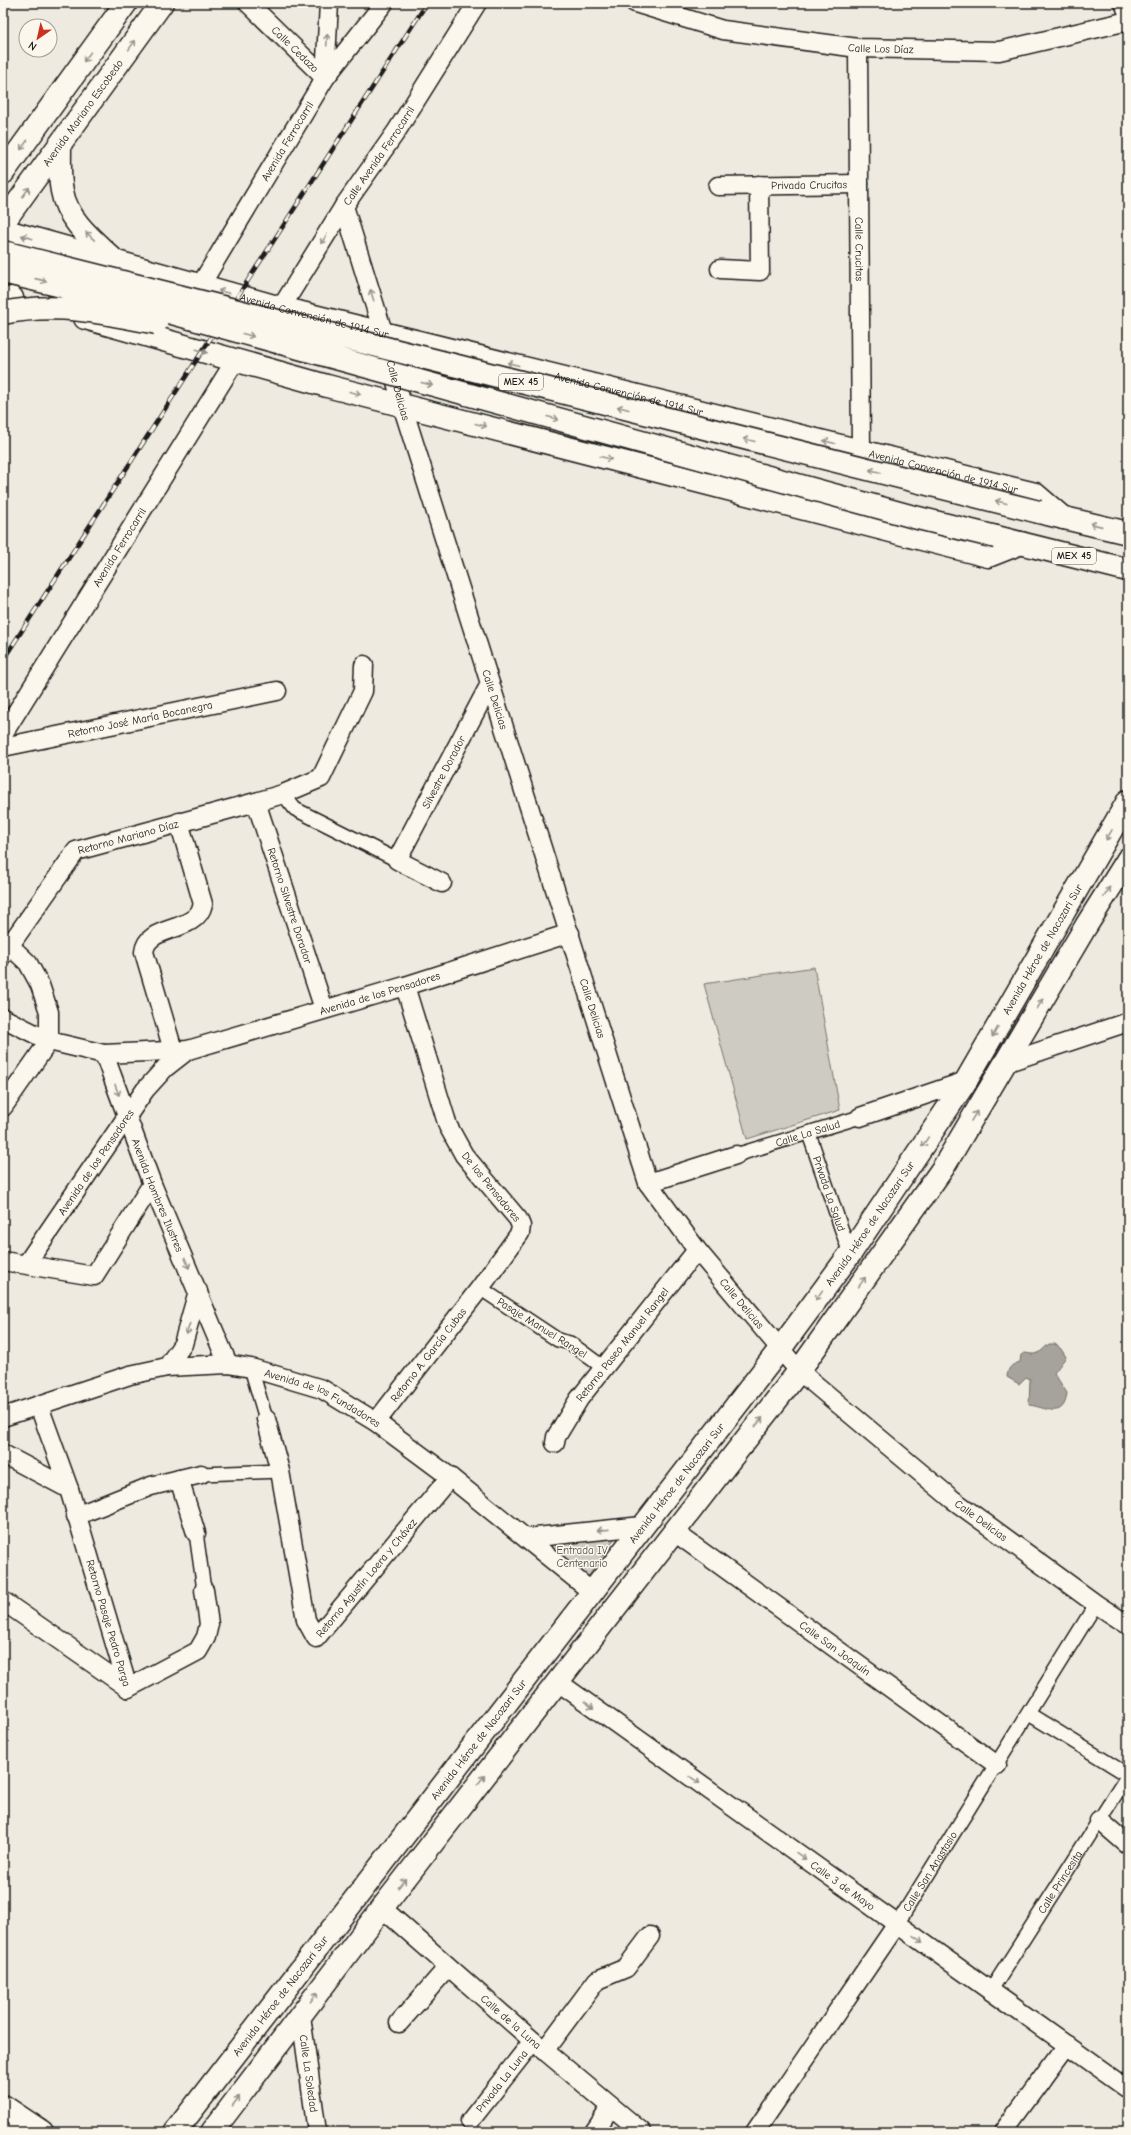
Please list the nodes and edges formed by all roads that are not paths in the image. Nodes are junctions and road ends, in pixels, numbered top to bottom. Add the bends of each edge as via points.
1 (126, 3) edge
2 (162, 3) edge
3 (248, 3) edge
4 (329, 3) edge
5 (384, 3) edge
6 (477, 3) edge
7 (635, 3) edge
8 (1124, 3) edge
9 (1128, 12) edge
10 (1128, 21) edge
11 (858, 48) junction
12 (325, 78) junction
13 (60, 145) junction
14 (3, 172) edge
15 (859, 184) junction
16 (759, 185) junction
17 (718, 186) dead end
18 (344, 206) junction
19 (3, 223) edge
20 (3, 230) edge
21 (3, 252) edge
22 (118, 263) junction
23 (720, 269) dead end
24 (144, 271) junction
25 (3, 272) edge
26 (196, 285) junction
27 (5, 301) edge
28 (281, 308) junction
29 (340, 321) junction
30 (209, 324) junction
31 (128, 330) junction
32 (383, 332) junction
33 (180, 345) junction
34 (235, 361) junction
35 (327, 386) junction
36 (402, 405) junction
37 (861, 450) junction
38 (1063, 518) junction
39 (1128, 533) edge
40 (1021, 544) junction
41 (1127, 570) edge
42 (364, 665) dead end
43 (490, 684) junction
44 (277, 691) dead end
45 (3, 734) edge
46 (3, 747) edge
47 (283, 794) junction
48 (1128, 801) edge
49 (256, 802) junction
50 (179, 822) junction
51 (1128, 859) edge
52 (397, 860) junction
53 (442, 883) dead end
54 (570, 933) junction
55 (6, 950) edge
56 (405, 986) junction
57 (324, 1009) junction
58 (3, 1018) edge
59 (1128, 1022) edge
60 (49, 1041) junction
61 (181, 1050) junction
62 (104, 1054) junction
63 (1005, 1062) junction
64 (966, 1081) junction
65 (3, 1107) edge
66 (127, 1117) junction
67 (860, 1117) joint
68 (809, 1134) junction
69 (736, 1155) joint
70 (648, 1183) junction
71 (152, 1184) junction
72 (697, 1250) junction
73 (850, 1254) junction
74 (3, 1261) edge
75 (27, 1263) junction
76 (480, 1288) junction
77 (198, 1291) junction
78 (780, 1349) junction
79 (228, 1364) junction
80 (166, 1366) junction
81 (251, 1368) junction
82 (604, 1368) junction
83 (799, 1371) junction
84 (39, 1406) junction
85 (3, 1418) edge
86 (266, 1419) joint
87 (376, 1422) junction
88 (555, 1443) dead end
89 (3, 1454) edge
90 (280, 1471) junction
91 (201, 1474) joint
92 (450, 1477) junction
93 (179, 1479) junction
94 (68, 1489) junction
95 (76, 1516) junction
96 (642, 1526) junction
97 (673, 1532) junction
98 (196, 1533) joint
99 (526, 1538) junction
100 (204, 1590) joint
101 (592, 1592) junction
102 (3, 1601) edge
103 (1096, 1604) junction
104 (1128, 1625) edge
105 (558, 1682) junction
106 (128, 1688) junction
107 (1029, 1714) junction
108 (997, 1765) junction
109 (1128, 1775) edge
110 (1099, 1820) junction
111 (1128, 1846) edge
112 (382, 1908) junction
113 (897, 1924) junction
114 (650, 1936) dead end
115 (448, 1967) junction
116 (991, 1990) junction
117 (301, 2016) junction
118 (399, 2023) dead end
119 (1067, 2045) junction
120 (538, 2046) junction
121 (1128, 2089) edge
122 (3, 2106) edge
123 (611, 2107) junction
124 (470, 2121) dead end
125 (18, 2126) edge
126 (42, 2132) edge
127 (175, 2132) edge
128 (212, 2132) edge
129 (317, 2132) edge
130 (594, 2132) edge
131 (642, 2132) edge
132 (755, 2132) edge
133 (1003, 2132) edge

1 -> 14 main road
13 -> 2 main road, Avenida Mariano Escobedo
3 - 12 street, Calle Cedazo
12 -> 4 street
5 - 12 street, Avenida Ferrocarril
6 - 18 street, Calle Avenida Ferrocarril via 396,132
7 - 11 street, Calle Los Díaz via 724,30
8 - 9 street
10 - 11 street, Calle Los Díaz via 999,51
11 - 15 street, Calle Crucitas
12 - 26 street, Avenida Ferrocarril
19 -> 13 main road, Avenida Mariano Escobedo
22 -> 13 main road via 83,230 69,211 62,193
15 - 16 street, Privada Crucitas
15 - 37 street, Calle Crucitas
16 - 17 street, Privada Crucitas
16 - 23 street, Privada Crucitas via 760,271
18 -> 28 street, Calle Avenida Ferrocarril
32 -> 18 street, Calle Delicias
22 -> 20 main road, Avenida Convención de 1914 Sur
38 -> 21 main road, Avenida Convención de 1914 Sur / MEX 45, bridge
22 - 24 main road, Avenida Convención de 1914 Sur
24 - 26 main road, Avenida Convención de 1914 Sur
24 - 31 main road via 155,280 159,289 158,299 155,307 142,322
25 -> 30 main road, MEX 45, bridge via 95,293
28 -> 26 main road, Avenida Convención de 1914 Sur
26 - 33 main road via 172,310
27 - 30 main road, bridge via 30,307 84,309 186,328
27 - 31 main road
28 - 29 main road, Avenida Convención de 1914 Sur
29 - 32 main road, Avenida Convención de 1914 Sur
29 - 35 main road via 326,332 315,355 316,367
30 -> 40 main road, MEX 45, bridge
31 - 33 main road
32 - 36 street, Calle Delicias
37 -> 32 main road, Avenida Convención de 1914 Sur
33 -> 34 main road
34 - 35 main road
34 - 45 street, Avenida Ferrocarril
35 -> 36 main road
36 -> 40 main road via 988,556
36 - 43 street, Calle Delicias
37 - 38 main road, Avenida Convención de 1914 Sur via 1035,494
39 -> 38 main road, Avenida Convención de 1914 Sur / MEX 45
40 - 41 main road, MEX 45
42 - 47 street, Retorno Mariano Díaz via 363,691 322,778
43 - 52 street, Silvestre Dorador
43 - 54 street, Calle Delicias
44 - 46 street, Retorno José María Bocanegra
47 - 49 street, Retorno Mariano Díaz
47 - 52 street via 295,809
48 -> 64 main road, Avenida Héroe de Nacozari Sur
49 - 50 street, Retorno Mariano Díaz
49 - 57 street, Retorno Silvestre Dorador
50 - 55 street, Retorno Mariano Díaz via 76,851
50 - 61 street via 203,904 201,912 193,921 151,938 145,943 144,952
63 -> 51 main road
52 - 53 street
54 - 56 street, Avenida de los Pensadores
54 - 70 street, Calle Delicias
55 - 60 street via 28,963 40,986 49,1012
56 - 57 street, Avenida de los Pensadores
56 - 76 street, De los Pensadores via 448,1126 464,1155 518,1219 521,1226 520,1233
57 - 61 street, Avenida de los Pensadores
58 - 60 street, Avenida de los Pensadores
59 - 63 street
60 - 62 street, Avenida de los Pensadores
60 - 65 street
61 - 62 street, Avenida de los Pensadores
61 - 66 street, Avenida de los Pensadores via 145,1090
62 -> 66 street, Avenida Hombres Ilustres
83 -> 63 main road via 943,1168
64 - 67 street, Calle La Salud
64 -> 73 main road, Avenida Héroe de Nacozari Sur
66 - 71 street, Avenida Hombres Ilustres
66 - 75 street, Avenida de los Pensadores
67 - 68 street, Calle La Salud
68 - 69 street, Calle La Salud
68 - 73 street, Privada La Salud
69 - 70 street, Calle La Salud
70 - 72 street, Calle Delicias
71 - 75 street via 94,1276
71 -> 77 street, Avenida Hombres Ilustres
72 - 78 street, Calle Delicias
72 - 82 street, Retorno Paseo Manuel Rangel
73 -> 78 main road, Avenida Héroe de Nacozari Sur
74 - 75 street
76 - 82 street, Pasaje Manuel Rangel via 558,1340 570,1343
76 - 87 street, Retorno A. García Cubas
77 - 79 street, Avenida Hombres Ilustres
77 -> 80 street via 183,1344
78 - 83 street, Calle Delicias
78 - 96 main road, Avenida Héroe de Nacozari Sur
79 - 80 street, Avenida de los Fundadores
79 - 81 street, Avenida de los Fundadores
80 - 84 street, Avenida de los Fundadores via 130,1374
81 - 86 street
81 - 87 street, Avenida de los Fundadores via 322,1389
82 - 88 street, Retorno Paseo Manuel Rangel via 579,1399
97 -> 83 main road
83 - 103 street, Calle Delicias via 952,1499
84 - 85 street, Avenida de los Fundadores
84 - 94 street, Retorno Pasaje Pedro Parga
86 - 90 street
87 - 92 street, Avenida de los Fundadores
89 - 94 street
90 - 91 street
90 - 92 street, Retorno Agustín Loera y Chávez via 306,1620 316,1638
91 - 93 street
92 - 99 street, Avenida de los Fundadores
93 - 95 street via 151,1486
93 - 98 street, Retorno Pasaje Pedro Parga
94 - 95 street, Retorno Pasaje Pedro Parga
95 - 106 street, Retorno Pasaje Pedro Parga
96 -> 99 street
96 - 101 main road, Avenida Héroe de Nacozari Sur
97 - 105 main road
97 - 108 street, Calle San Joaquín
98 - 100 street, Retorno Pasaje Pedro Parga
99 - 101 street, Avenida de los Fundadores
100 - 106 street, Retorno Pasaje Pedro Parga via 209,1624 206,1638 198,1651
101 - 127 main road, Avenida Héroe de Nacozari Sur
102 - 106 street
103 - 104 street, Calle Delicias
103 - 107 street, Calle San Anastasio
112 -> 105 main road
105 -> 113 street, Calle 3 de Mayo
107 - 108 street, Calle San Anastasio
107 - 109 street
108 - 113 street, Calle San Anastasio
109 - 110 street, Calle Princesita
110 - 111 street
110 - 116 street, Calle Princesita
112 - 115 street, Calle de la Luna
117 -> 112 main road
113 -> 116 street, Calle 3 de Mayo
113 - 132 street, Calle San Anastasio
114 - 120 street, Privada La Luna via 626,1968 596,1980
115 - 118 street
115 - 120 street, Calle de la Luna
116 - 119 street, Calle 3 de Mayo
128 -> 117 main road
117 - 129 street, Calle La Soledad
119 - 121 street, Calle 3 de Mayo
119 - 133 street
120 - 123 street, Calle de la Luna
120 - 124 street, Privada La Luna
122 - 125 main road
123 - 130 street
123 - 131 street, Calle de la Luna
125 - 126 main road

